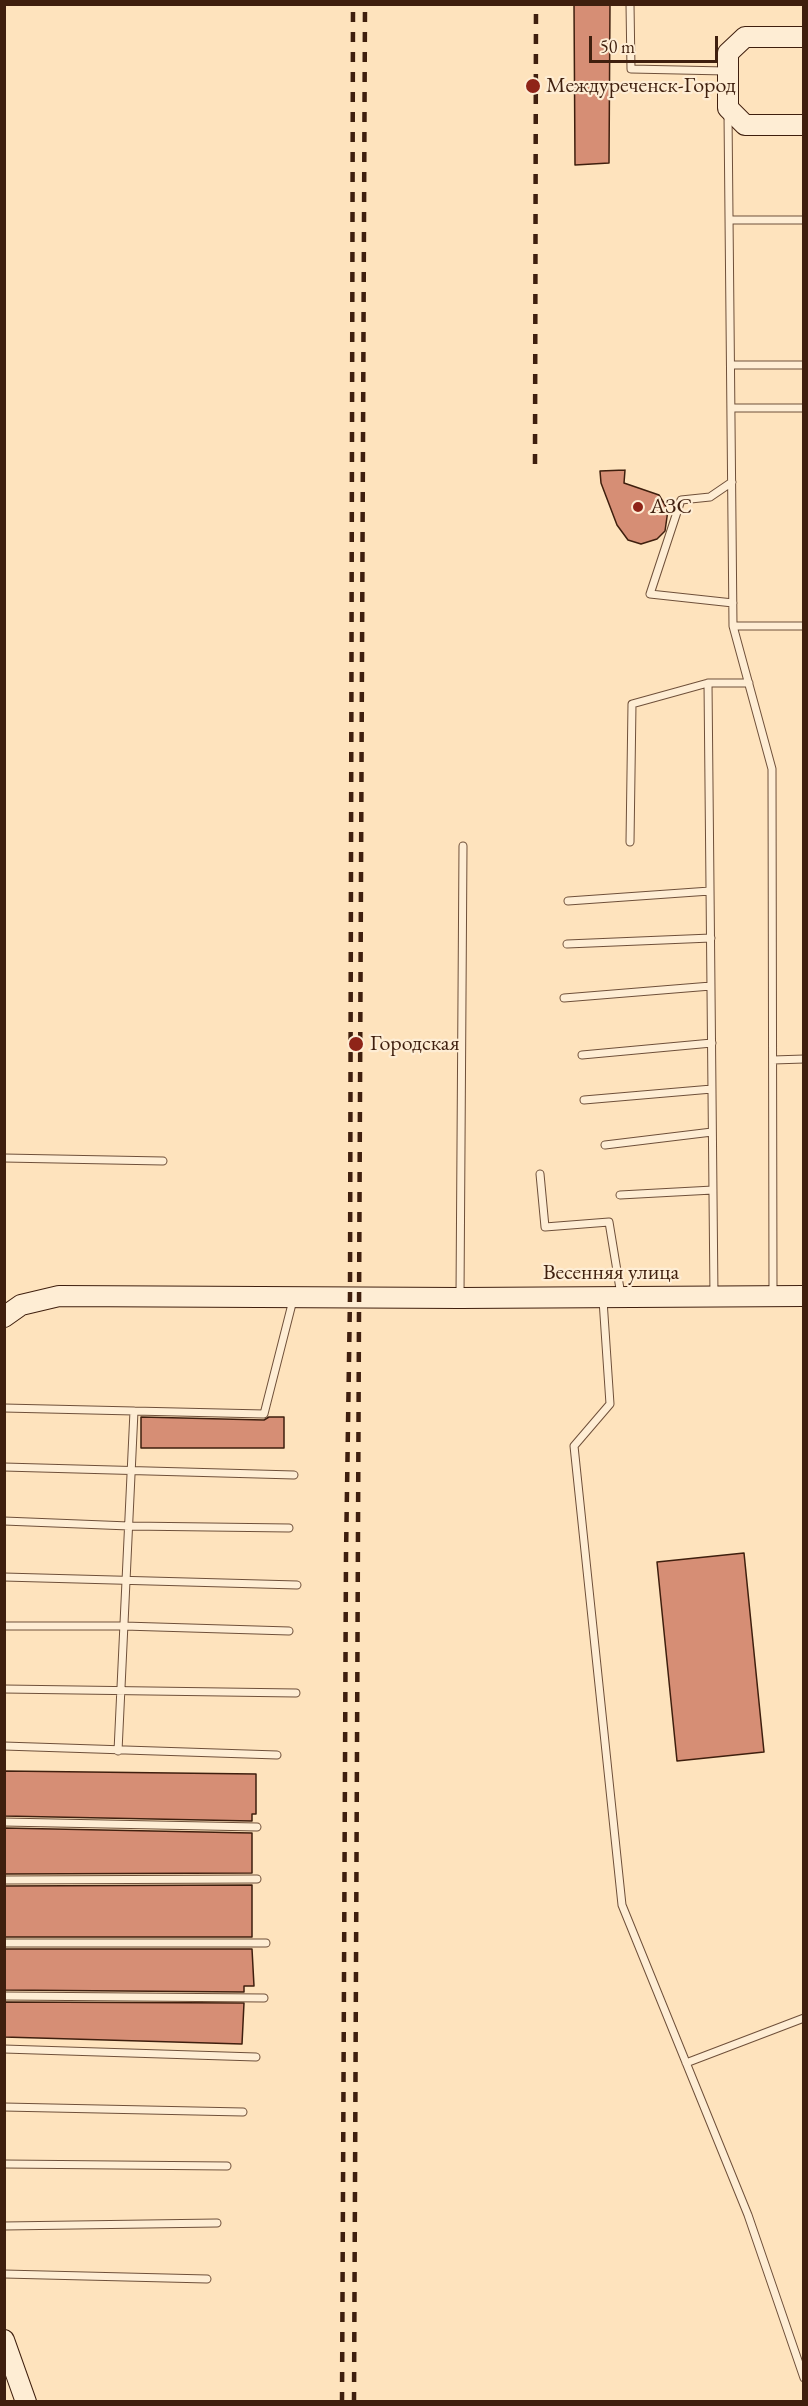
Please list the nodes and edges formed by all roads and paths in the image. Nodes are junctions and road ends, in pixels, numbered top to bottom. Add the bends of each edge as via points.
1 (630, 4) edge
2 (804, 37) edge
3 (728, 71) junction
4 (728, 108) junction
5 (804, 125) edge
6 (729, 220) junction
7 (804, 220) edge
8 (731, 365) junction
9 (804, 365) edge
10 (731, 408) junction
11 (804, 408) edge
12 (732, 482) junction
13 (733, 603) junction
14 (734, 626) junction
15 (804, 626) edge
16 (708, 683) junction
17 (749, 683) junction
18 (630, 842) dead end
19 (463, 846) dead end
20 (710, 891) junction
21 (568, 901) dead end
22 (711, 938) junction
23 (567, 944) dead end
24 (711, 986) junction
25 (564, 998) dead end
26 (711, 1042) junction
27 (582, 1055) dead end
28 (804, 1059) edge
29 (773, 1060) junction
30 (712, 1089) junction
31 (584, 1100) dead end
32 (712, 1132) junction
33 (605, 1145) dead end
34 (4, 1158) edge
35 (163, 1161) dead end
36 (540, 1174) dead end
37 (713, 1190) junction
38 (620, 1195) dead end
39 (773, 1296) junction
40 (804, 1296) edge
41 (294, 1297) junction
42 (612, 1297) junction
43 (714, 1297) junction
44 (460, 1298) junction
45 (4, 1317) edge
46 (4, 1408) edge
47 (134, 1411) junction
48 (4, 1467) edge
49 (131, 1470) junction
50 (294, 1474) dead end
51 (4, 1521) edge
52 (129, 1526) junction
53 (290, 1528) dead end
54 (4, 1577) edge
55 (126, 1581) junction
56 (297, 1585) dead end
57 (4, 1626) edge
58 (124, 1626) junction
59 (289, 1631) dead end
60 (4, 1689) edge
61 (121, 1690) junction
62 (296, 1693) dead end
63 (4, 1746) edge
64 (118, 1751) junction
65 (277, 1755) dead end
66 (4, 1822) edge
67 (257, 1827) dead end
68 (257, 1879) dead end
69 (4, 1880) edge
70 (4, 1943) edge
71 (266, 1943) dead end
72 (4, 1996) edge
73 (264, 1998) dead end
74 (804, 2018) edge
75 (4, 2049) edge
76 (256, 2057) dead end
77 (686, 2063) junction
78 (4, 2107) edge
79 (243, 2112) dead end
80 (4, 2164) edge
81 (227, 2166) dead end
82 (217, 2223) dead end
83 (4, 2226) edge
84 (4, 2274) edge
85 (207, 2279) dead end
86 (4, 2340) edge
87 (804, 2378) edge
88 (26, 2402) edge

1 - 3 lane via 632,69
2 - 3 street via 745,37 728,53
3 - 4 street
4 - 5 street via 745,125
4 - 6 lane
6 - 7 lane
6 - 8 lane
8 - 9 lane
8 - 10 lane
10 - 11 lane
10 - 12 lane
12 - 13 lane
12 - 13 lane via 710,497 681,500 650,594
13 - 14 lane
14 - 15 lane
14 - 17 lane
16 - 17 lane
16 - 18 lane via 632,704
16 - 20 lane
17 - 29 lane via 772,769
19 - 44 lane
20 - 21 lane
20 - 22 lane
22 - 23 lane
22 - 24 lane
24 - 25 lane
24 - 26 lane
26 - 27 lane
26 - 30 lane
28 - 29 lane
29 - 39 lane
30 - 31 lane
30 - 32 lane
32 - 33 lane
32 - 37 lane
34 - 35 lane
36 - 42 lane via 545,1227 609,1222
37 - 38 lane
37 - 43 lane
39 - 40 street, Весенняя улица
39 - 43 street, Весенняя улица
41 - 44 street, Весенняя улица
41 - 45 street, Весенняя улица via 59,1296 21,1305
41 - 47 lane via 264,1414
42 - 43 street, Весенняя улица
42 - 44 street, Весенняя улица
42 - 77 lane via 610,1404 574,1446 622,1905
46 - 47 lane
47 - 49 lane
48 - 49 lane
49 - 50 lane
49 - 52 lane
51 - 52 lane
52 - 53 lane
52 - 55 lane
54 - 55 lane
55 - 56 lane
55 - 58 lane
57 - 58 lane
58 - 59 lane
58 - 61 lane
60 - 61 lane
61 - 62 lane
61 - 64 lane
63 - 64 lane
64 - 65 lane
66 - 67 lane
68 - 69 lane
70 - 71 lane
72 - 73 lane
74 - 77 lane
75 - 76 lane
77 - 87 lane via 748,2214
78 - 79 lane
80 - 81 lane
82 - 83 lane
84 - 85 lane
86 - 88 street

